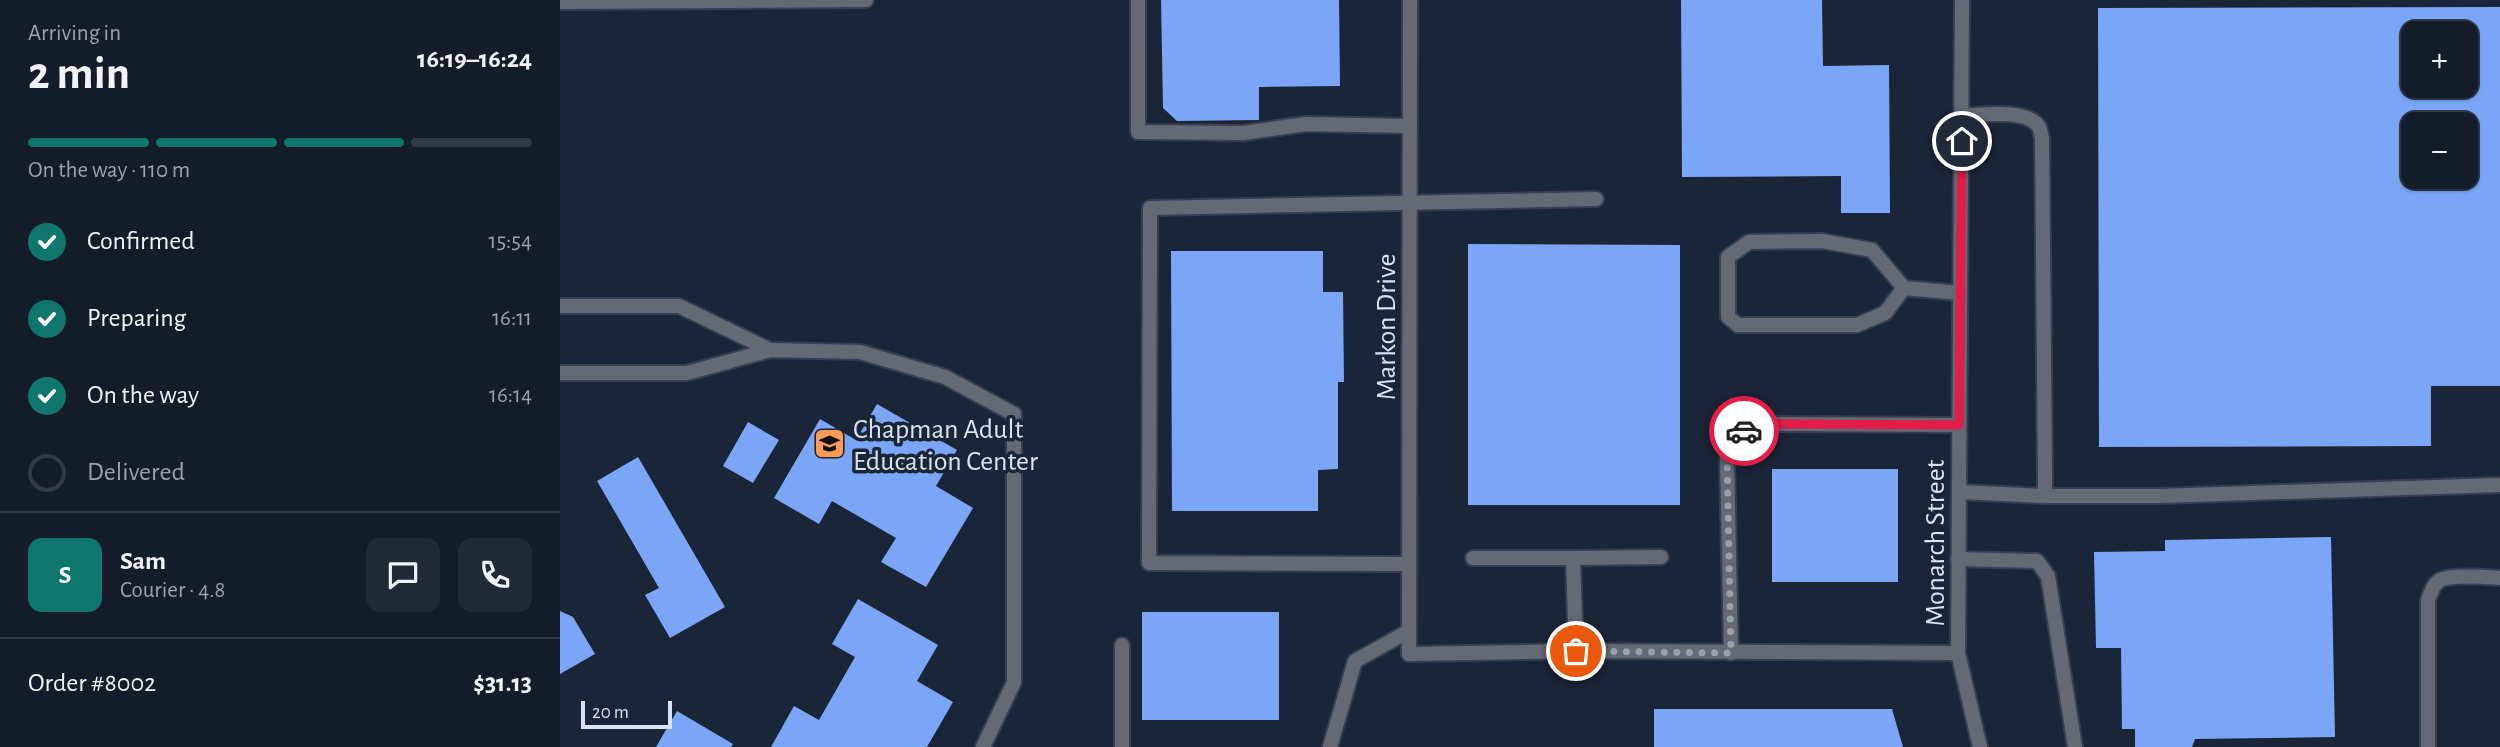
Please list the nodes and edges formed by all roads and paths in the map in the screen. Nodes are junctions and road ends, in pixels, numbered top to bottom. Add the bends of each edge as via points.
1 (866, 0) edge
2 (1138, 0) edge
3 (1410, 0) edge
4 (1962, 0) edge
5 (653, 1) edge
6 (560, 2) edge
7 (1962, 116) junction
8 (1410, 127) junction
9 (1596, 199) dead end
10 (1410, 202) junction
11 (1905, 288) junction
12 (1960, 293) junction
13 (560, 306) edge
14 (770, 350) junction
15 (560, 373) edge
16 (1959, 425) junction
17 (2498, 485) dead end
18 (1959, 492) junction
19 (2045, 496) junction
20 (1661, 557) dead end
21 (1473, 558) dead end
22 (1573, 558) junction
23 (1958, 559) junction
24 (1409, 564) junction
25 (2500, 578) edge
26 (1409, 631) junction
27 (1122, 645) dead end
28 (1576, 651) junction
29 (1731, 653) junction
30 (1958, 653) junction
31 (983, 747) edge
32 (1122, 747) edge
33 (1330, 747) edge
34 (1980, 747) edge
35 (2075, 747) edge
36 (2428, 747) edge

1 - 5 street
2 - 8 street via 1138,132 1243,134 1306,124
3 - 8 street, Markon Drive
4 - 7 street, Monarch Street
5 - 6 street
7 - 12 street, Monarch Street
7 - 19 street via 2027,117 2039,127 2042,138
8 - 10 street, Markon Drive
9 - 10 street
10 - 24 street, Markon Drive
10 - 24 street via 1150,208 1149,536 1149,563
11 - 11 street via 1872,250 1822,241 1749,242 1728,257 1728,317 1738,325 1857,325 1885,313
11 - 12 street
12 - 16 street, Monarch Street
13 - 14 street via 680,306
14 - 15 street via 687,373
14 - 31 street via 860,352 945,377 1014,414 1013,682
16 - 18 street, Monarch Street
16 - 29 street via 1772,424 1749,427 1734,438 1727,458
17 - 19 street
18 - 19 street
18 - 23 street, Monarch Street
20 - 22 street
21 - 22 street
22 - 28 street
23 - 30 street, Monarch Street
23 - 35 street via 2037,561 2048,576
24 - 26 street, Markon Drive
25 - 36 street via 2451,578 2439,580 2432,588 2428,600
26 - 28 street, Markon Drive via 1409,654
26 - 33 street via 1355,661
27 - 32 street
28 - 29 street
29 - 30 street
30 - 34 street, Monarch Street

